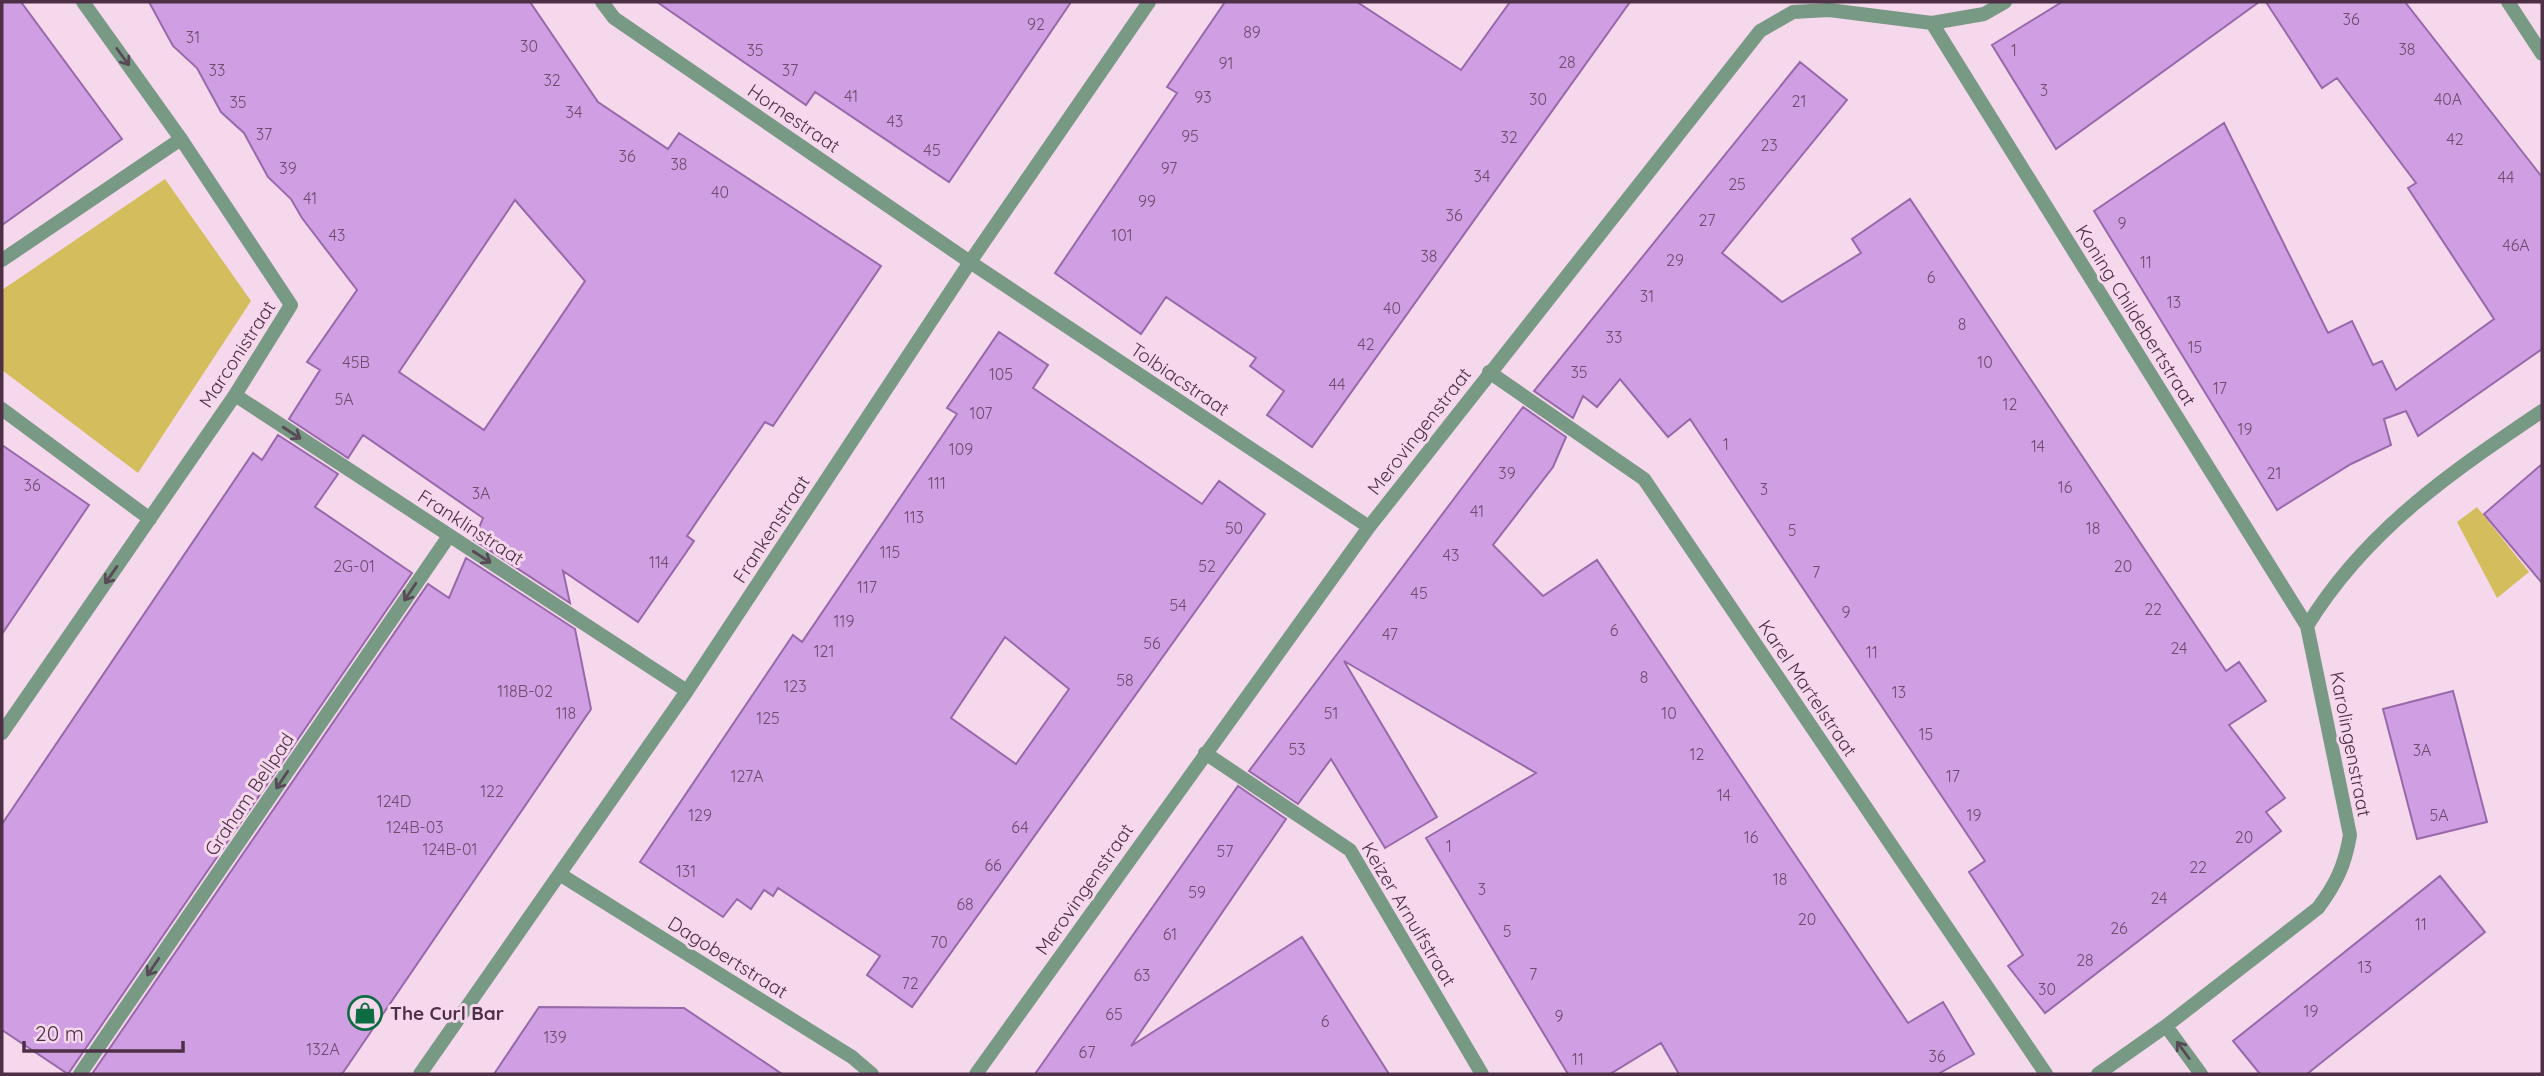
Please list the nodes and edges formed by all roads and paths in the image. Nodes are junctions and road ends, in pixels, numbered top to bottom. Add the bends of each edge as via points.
1 (83, 2) edge
2 (602, 2) edge
3 (1149, 2) edge
4 (2005, 2) edge
5 (2508, 2) edge
6 (1932, 23) junction
7 (2542, 54) edge
8 (181, 139) junction
9 (2, 260) edge
10 (970, 262) junction
11 (1489, 372) junction
12 (235, 395) junction
13 (2, 409) edge
14 (2542, 411) edge
15 (150, 519) junction
16 (1369, 527) junction
17 (449, 536) junction
18 (2307, 626) junction
19 (687, 691) junction
20 (2, 733) edge
21 (1205, 753) junction
22 (561, 875) junction
23 (2165, 1026) junction
24 (80, 1074) edge
25 (421, 1074) edge
26 (872, 1074) edge
27 (976, 1074) edge
28 (1482, 1074) edge
29 (2046, 1074) edge
30 (2098, 1074) edge
31 (2201, 1074) edge

1 -> 8 street, Marconistraat
2 - 10 street, Hornestraat via 614,18
3 - 10 street, Frankenstraat
4 - 6 street, Merovingenstraat via 1984,14
5 - 7 street
6 - 11 street, Merovingenstraat via 1829,10 1793,12 1760,31
6 - 18 street, Koning Childebertstraat
8 - 9 street
8 - 12 street, Marconistraat via 291,305
10 - 16 street, Tolbiacstraat
10 - 19 street, Frankenstraat
11 - 16 street, Merovingenstraat
11 - 29 street, Karel Martelstraat via 1644,478
12 - 15 street, Marconistraat
12 -> 17 street, Franklinstraat
13 - 15 street
14 - 18 street via 2423,494 2352,563
15 -> 20 street, Marconistraat
16 - 21 street, Merovingenstraat
17 -> 19 street, Franklinstraat
17 -> 24 street, Graham Bellpad
18 - 23 street, Karolingenstraat via 2345,803 2350,835 2346,863 2318,908
19 - 22 street, Frankenstraat
21 - 27 street, Merovingenstraat
21 - 28 street, Keizer Arnulfstraat via 1350,850
22 - 25 street, Frankenstraat
22 - 26 street, Dagobertstraat via 852,1057
23 - 30 street, Karolingenstraat
31 -> 23 street

